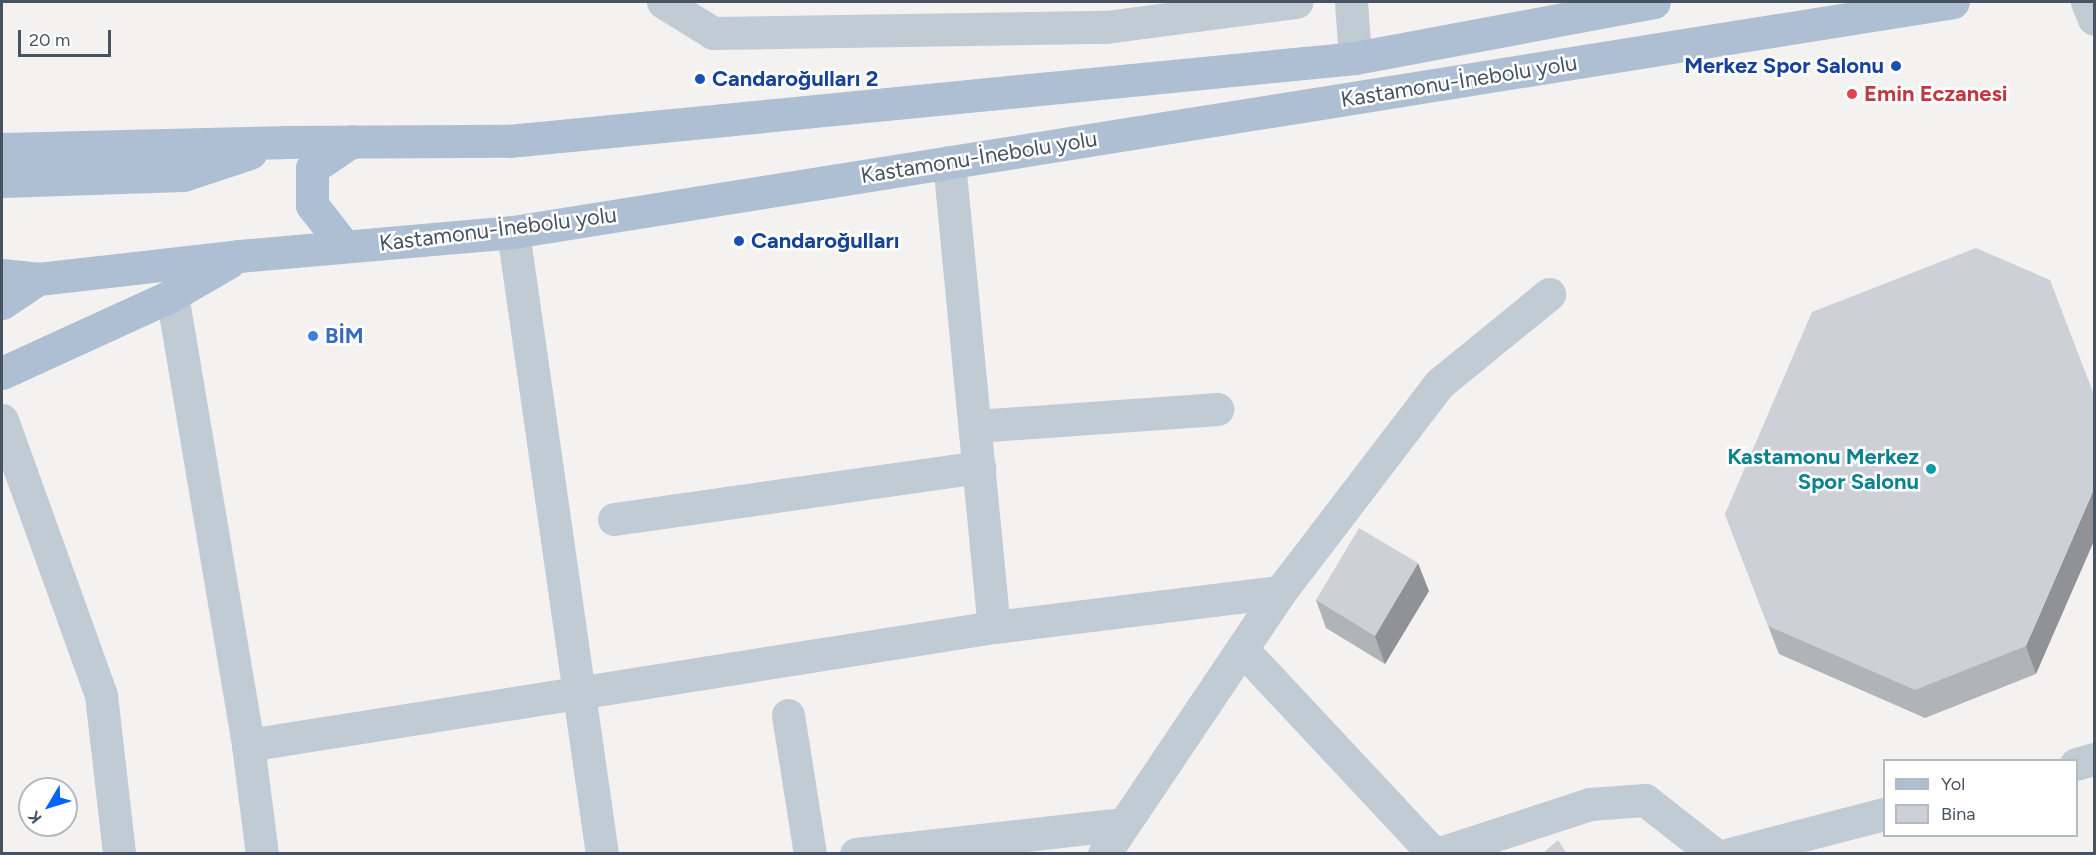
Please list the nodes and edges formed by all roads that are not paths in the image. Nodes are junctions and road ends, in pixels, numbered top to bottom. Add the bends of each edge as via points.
1 (663, 2) edge
2 (1296, 2) edge
3 (1351, 2) edge
4 (1654, 2) edge
5 (1953, 2) edge
6 (2087, 2) edge
7 (1105, 14) edge
8 (2094, 19) edge
9 (1355, 58) junction
10 (352, 141) junction
11 (283, 142) junction
12 (2, 150) edge
13 (949, 162) junction
14 (2, 181) edge
15 (513, 232) junction
16 (344, 246) junction
17 (239, 255) junction
18 (2, 275) edge
19 (38, 279) junction
20 (1549, 294) dead end
21 (172, 295) junction
22 (2, 303) edge
23 (2, 373) edge
24 (1217, 409) dead end
25 (2, 420) edge
26 (975, 426) junction
27 (979, 467) junction
28 (614, 519) dead end
29 (1280, 592) junction
30 (994, 627) junction
31 (1242, 649) junction
32 (579, 690) junction
33 (788, 715) dead end
34 (248, 745) junction
35 (2094, 759) edge
36 (2078, 763) edge
37 (1883, 814) edge
38 (1123, 824) junction
39 (119, 854) edge
40 (262, 854) edge
41 (602, 854) edge
42 (810, 854) edge
43 (856, 854) edge
44 (1104, 854) edge
45 (1435, 854) edge
46 (1714, 854) edge
47 (1730, 854) edge

1 - 7 street via 713,33
2 - 7 street
3 - 9 street
4 - 9 main road
5 - 13 main road, Kastamonu-İnebolu yolu
6 - 8 street
9 - 10 main road via 509,141
10 - 11 main road
10 - 16 main road via 312,168 312,204
11 - 12 main road
11 - 14 main road via 183,175
13 - 15 main road, Kastamonu-İnebolu yolu
13 - 26 street
15 - 16 main road, Kastamonu-İnebolu yolu
15 - 32 street
16 - 17 main road, Kastamonu-İnebolu yolu
17 - 19 main road, Kastamonu-İnebolu yolu
17 - 21 main road
18 - 19 main road, Kastamonu-İnebolu yolu
19 - 22 main road
20 - 29 street via 1440,383
21 - 23 main road
21 - 34 street
24 - 26 street
25 - 39 street via 101,695
26 - 27 street
27 - 28 street
27 - 30 street
29 - 30 street
29 - 31 street
30 - 32 street
31 - 38 street
31 - 45 street
32 - 34 street
32 - 41 street
33 - 42 street
34 - 40 street
35 - 36 street
37 - 47 street
38 - 43 street
38 - 44 street
45 - 46 street via 1590,804 1645,800

